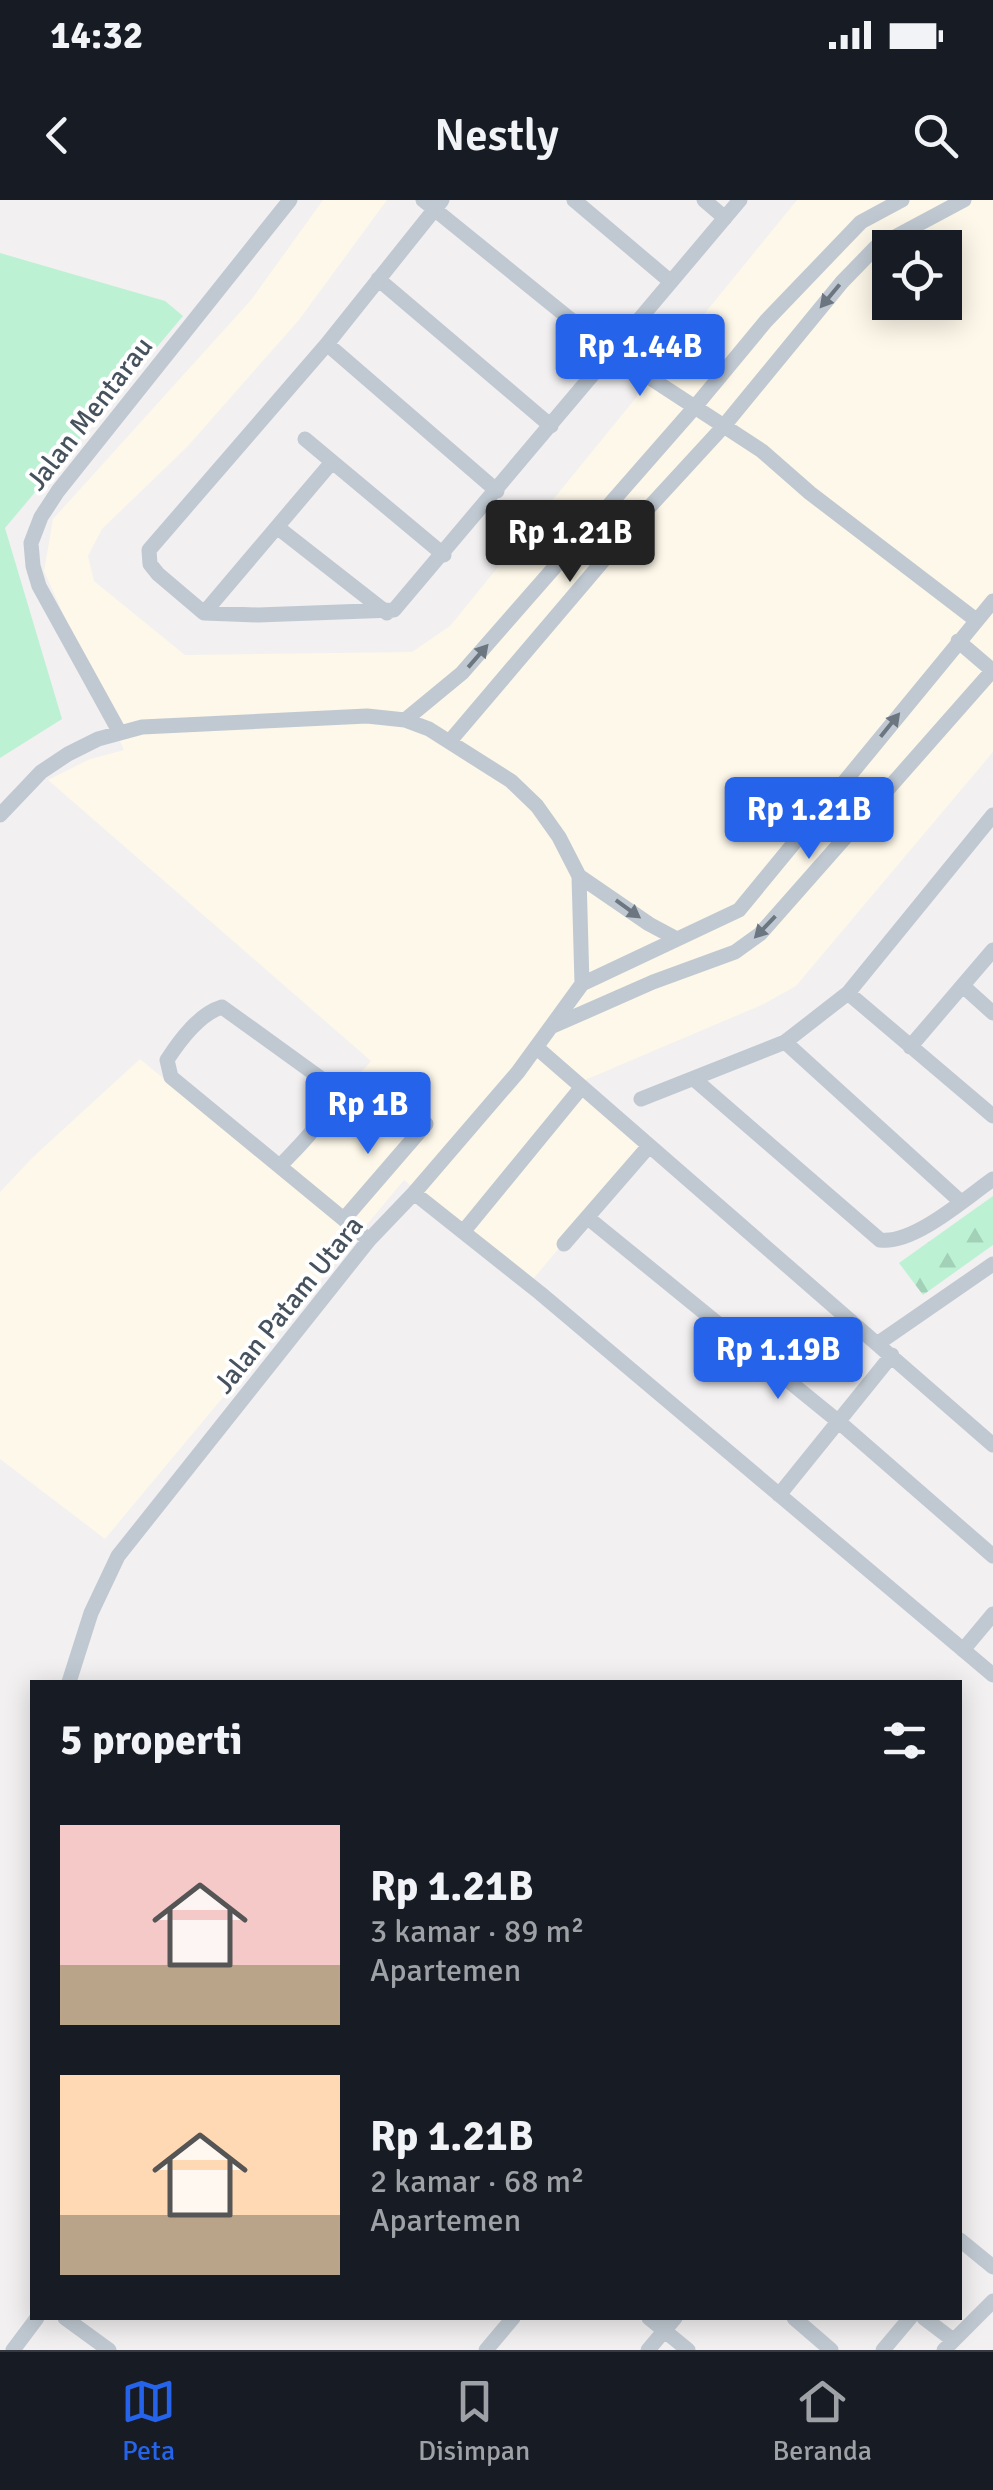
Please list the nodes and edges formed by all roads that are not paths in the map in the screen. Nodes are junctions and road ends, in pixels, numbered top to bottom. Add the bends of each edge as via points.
1 (290, 200) edge
2 (574, 200) edge
3 (704, 200) edge
4 (740, 200) edge
5 (902, 200) edge
6 (964, 200) edge
7 (433, 203) edge
8 (725, 218) junction
9 (378, 280) junction
10 (671, 282) junction
11 (327, 344) junction
12 (612, 353) junction
13 (694, 408) junction
14 (551, 426) junction
15 (723, 426) junction
16 (305, 439) dead end
17 (332, 462) junction
18 (497, 491) junction
19 (277, 527) junction
20 (444, 555) junction
21 (993, 601) edge
22 (204, 613) junction
23 (386, 613) junction
24 (976, 620) junction
25 (958, 641) junction
26 (993, 671) edge
27 (405, 720) junction
28 (120, 733) junction
29 (450, 740) junction
30 (0, 815) edge
31 (993, 815) edge
32 (579, 876) junction
33 (677, 939) junction
34 (993, 950) edge
35 (582, 984) junction
36 (962, 986) junction
37 (848, 993) junction
38 (993, 1013) edge
39 (549, 1027) junction
40 (786, 1042) junction
41 (536, 1047) junction
42 (910, 1047) junction
43 (694, 1079) junction
44 (581, 1088) junction
45 (641, 1099) dead end
46 (993, 1116) edge
47 (426, 1124) dead end
48 (649, 1146) junction
49 (280, 1166) junction
50 (993, 1179) edge
51 (414, 1193) junction
52 (961, 1202) junction
53 (588, 1218) junction
54 (344, 1219) junction
55 (462, 1232) junction
56 (369, 1240) junction
57 (564, 1244) dead end
58 (993, 1264) edge
59 (877, 1344) junction
60 (892, 1355) junction
61 (839, 1422) junction
62 (993, 1445) edge
63 (779, 1495) junction
64 (993, 1556) edge
65 (993, 1614) edge
66 (963, 1650) junction
67 (993, 1675) edge
68 (70, 1680) edge
69 (962, 2242) edge
70 (993, 2267) edge
71 (993, 2301) edge
72 (36, 2320) edge
73 (67, 2320) edge
74 (511, 2320) edge
75 (796, 2320) edge
76 (908, 2320) edge
77 (926, 2320) edge
78 (670, 2324) edge
79 (948, 2345) edge
80 (14, 2350) edge
81 (109, 2350) edge
82 (486, 2350) edge
83 (648, 2350) edge
84 (688, 2350) edge
85 (831, 2350) edge
86 (883, 2350) edge

1 - 28 street, Jalan Mentarau via 58,491 31,543 39,586
2 - 10 street
3 - 8 street
4 - 8 street
5 - 13 street via 861,222
6 -> 15 street via 876,247
7 - 9 street
7 - 12 street
8 - 10 street
9 - 11 street
9 - 14 street
10 - 12 street
11 - 18 street
11 - 22 street via 149,550 158,574
12 - 13 street
12 - 14 street
13 - 15 street
27 -> 13 street via 462,674
14 - 18 street
15 - 24 street
15 - 29 street
16 - 17 street
17 - 19 street
17 - 20 street
18 - 20 street
19 - 22 street
19 - 23 street
20 - 23 street
21 - 24 street
22 - 23 street
24 - 25 street
25 - 26 street
33 -> 25 street via 739,910
26 -> 39 street via 760,934 735,952
27 - 28 street via 366,716
27 - 29 street
28 - 30 street via 41,772
29 - 32 street via 537,806
31 - 37 street
32 -> 33 street
32 - 35 street
33 - 35 street
34 - 36 street
35 - 39 street, Jalan Patam Utara
36 - 38 street
36 - 42 street
37 - 40 street
37 - 42 street
39 - 41 street, Jalan Patam Utara
40 - 43 street
40 - 52 street
41 - 44 street
41 - 51 street, Jalan Patam Utara
42 - 46 street
43 - 45 street
43 - 52 street via 880,1240 913,1234
44 - 48 street
44 - 55 street
47 - 54 street
48 - 53 street
48 - 59 street
49 - 49 street via 320,1119 330,1089 216,1008 171,1053 171,1077
49 - 54 street
50 - 52 street
51 - 55 street
51 - 56 street, Jalan Patam Utara
53 - 57 street
53 - 61 street
54 - 56 street
55 - 63 street
56 - 68 street, Jalan Patam Utara via 118,1556
58 - 59 street
59 - 60 street
60 - 61 street
60 - 62 street
61 - 63 street
61 - 64 street
63 - 66 street
65 - 66 street
66 - 67 street
69 - 70 street
71 - 79 street
72 - 80 street
73 - 81 street
74 - 82 street
75 - 85 street
76 - 86 street
77 - 79 street
78 - 83 street
78 - 84 street

